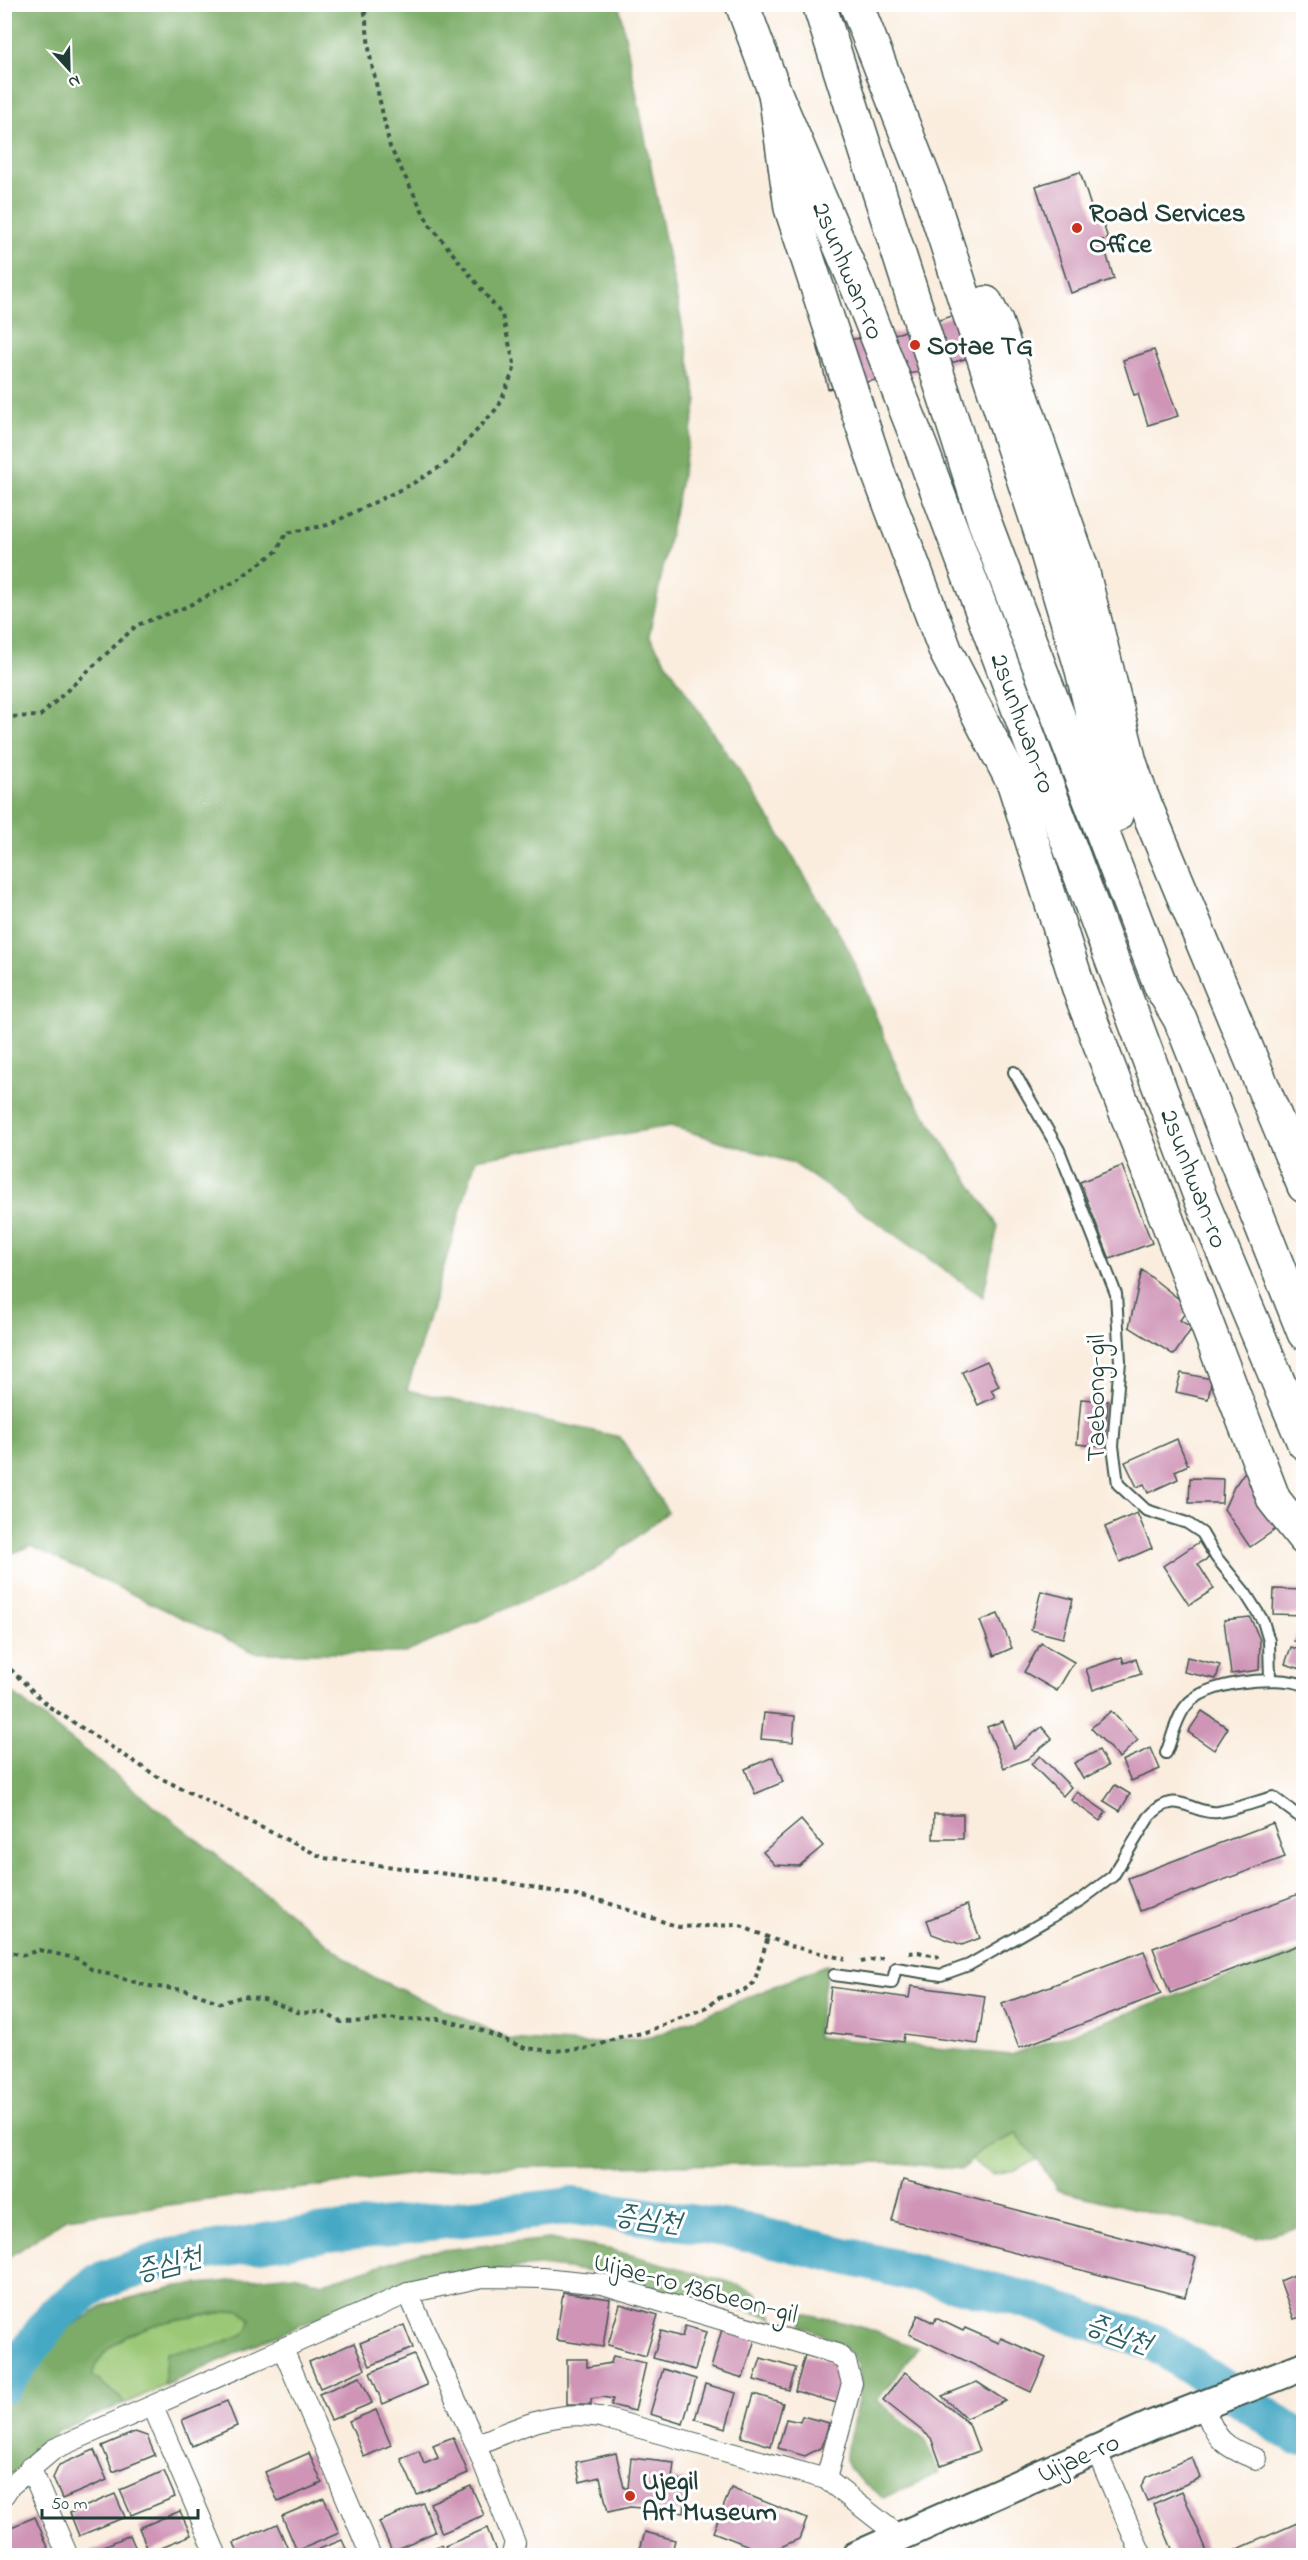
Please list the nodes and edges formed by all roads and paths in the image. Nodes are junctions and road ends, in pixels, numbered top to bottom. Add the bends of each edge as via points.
1 (364, 4) edge
2 (742, 4) edge
3 (819, 4) edge
4 (856, 4) edge
5 (775, 93) junction
6 (931, 196) junction
7 (4, 717) edge
8 (1180, 1019) junction
9 (1014, 1072) dead end
10 (1304, 1186) edge
11 (1304, 1333) edge
12 (1304, 1443) edge
13 (1304, 1538) edge
14 (4, 1663) edge
15 (1270, 1679) junction
16 (1304, 1685) edge
17 (1166, 1753) dead end
18 (1304, 1820) edge
19 (768, 1937) junction
20 (4, 1951) edge
21 (898, 1955) dead end
22 (888, 1957) dead end
23 (847, 1960) dead end
24 (858, 1962) dead end
25 (969, 1965) junction
26 (834, 1975) dead end
27 (408, 2293) junction
28 (283, 2349) junction
29 (1294, 2370) edge
30 (1203, 2405) junction
31 (153, 2408) junction
32 (476, 2445) junction
33 (1096, 2450) junction
34 (1257, 2459) dead end
35 (30, 2467) junction
36 (826, 2479) junction
37 (4, 2495) edge
38 (899, 2536) junction
39 (68, 2556) edge
40 (217, 2556) edge
41 (371, 2556) edge
42 (511, 2556) edge
43 (856, 2556) edge
44 (1142, 2556) edge

1 - 7 path via 370,56 390,147 429,224 502,315 515,367 499,406 448,462 328,525 286,533 277,551 236,581 186,607 137,625 40,716
2 - 5 highway, 2sunhwan-ro
3 - 8 highway, 2sunhwan-ro via 985,523 1161,987
4 - 6 highway
5 - 12 highway, 2sunhwan-ro via 923,453 1201,1199
5 - 13 highway via 791,208 883,486 946,652 1014,784 1080,992 1274,1500
6 - 8 highway via 1041,533 1082,670 1119,825 1176,985
6 - 10 highway via 996,322 1082,569 1140,792
8 - 11 highway, 2sunhwan-ro
9 - 15 lane, Taebong-gil via 1059,1150 1116,1294 1120,1361 1113,1446 1118,1484 1146,1510 1187,1523 1202,1533 1263,1622 1269,1641
14 - 19 path via 48,1706 158,1778 324,1858 501,1881 602,1900 678,1927 738,1925
15 - 16 lane
15 - 17 lane via 1198,1694 1185,1707
18 - 25 lane via 1273,1797 1217,1812 1182,1802 1156,1809 1113,1876 1081,1900
19 - 20 path via 754,1983 744,1990 643,2033 591,2048 553,2051 525,2048 440,2019 341,2022 322,2012 300,2013 244,1995 221,2002 91,1969 79,1959 39,1950 24,1955
19 - 23 path
21 - 25 path via 918,1952
22 - 24 path
25 - 26 lane via 941,1975 896,1968 892,1983
27 - 28 street, Uijae-ro 136beon-gil
27 - 32 street
27 - 36 street, Uijae-ro 136beon-gil via 483,2277 602,2284 837,2354 846,2362 852,2383
28 - 31 street, Uijae-ro 136beon-gil
28 - 41 street
29 - 30 main road, Uijae-ro
30 - 33 main road, Uijae-ro
30 - 34 street via 1214,2434 1231,2450
31 - 35 street, Uijae-ro 136beon-gil via 54,2449
31 - 40 street
32 - 36 street via 552,2416 585,2414
32 - 42 street via 515,2543
33 - 38 main road, Uijae-ro
33 - 44 street
35 - 37 street, Uijae-ro 136beon-gil
35 - 39 street
36 - 38 street
38 - 43 main road, Uijae-ro

